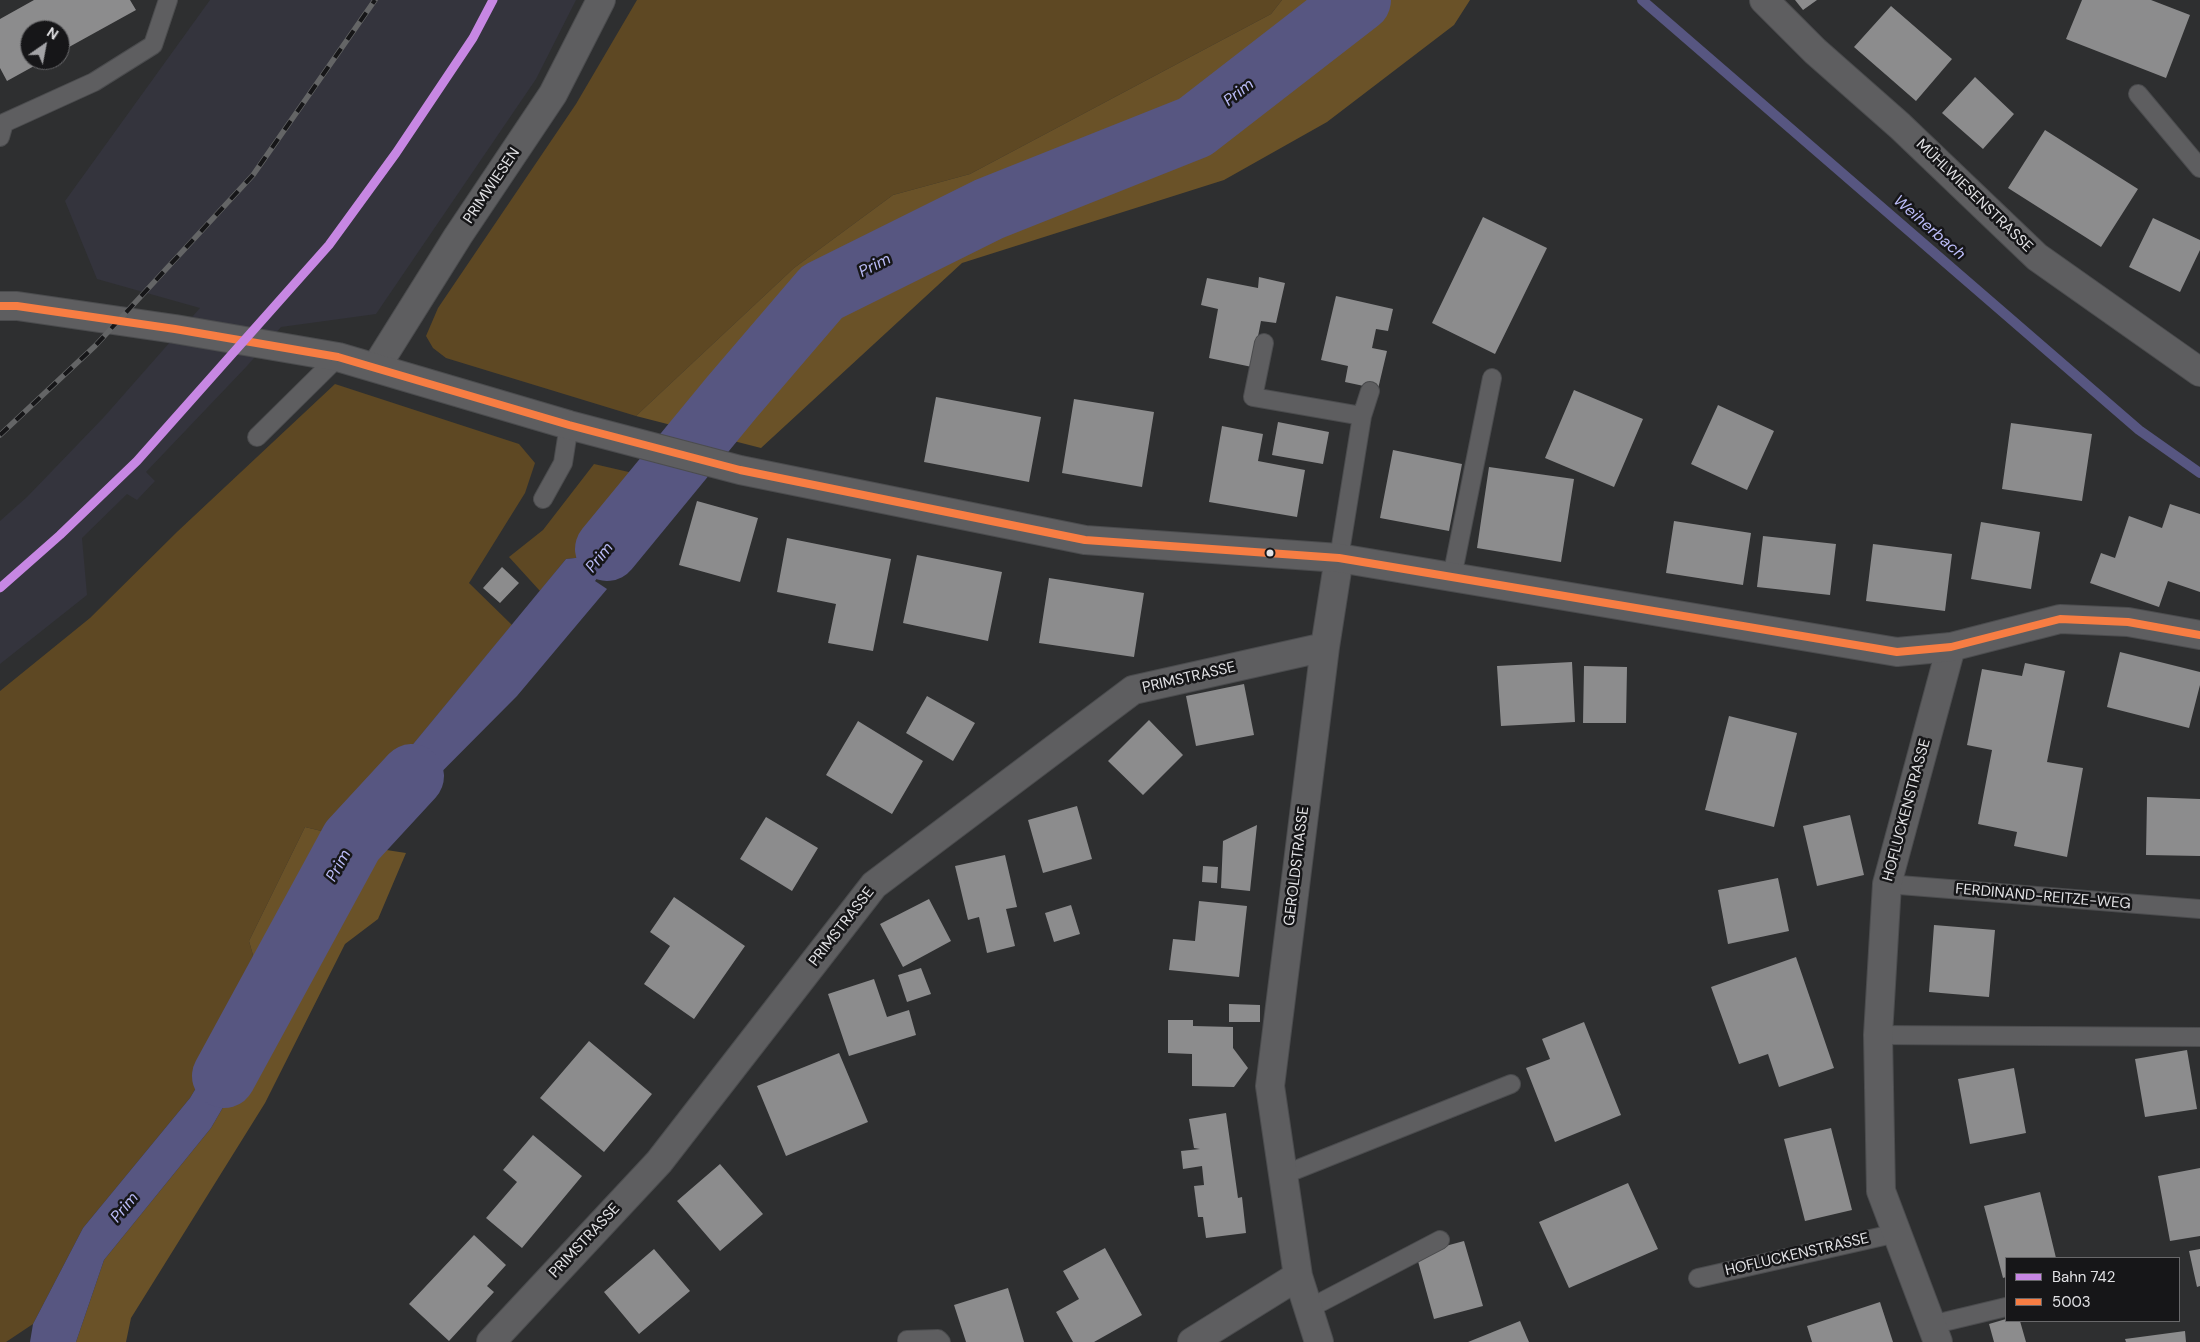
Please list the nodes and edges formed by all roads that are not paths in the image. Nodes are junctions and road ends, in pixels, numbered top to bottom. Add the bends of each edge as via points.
1 (168, 0) edge
2 (601, 0) edge
3 (1764, 0) edge
4 (2138, 94) dead end
5 (0, 137) edge
6 (2200, 168) edge
7 (0, 306) edge
8 (1264, 343) dead end
9 (338, 357) junction
10 (376, 368) junction
11 (2200, 372) edge
12 (1492, 378) dead end
13 (1370, 391) dead end
14 (1362, 416) junction
15 (570, 425) junction
16 (257, 438) dead end
17 (543, 499) dead end
18 (1339, 558) junction
19 (1452, 577) junction
20 (2200, 635) edge
21 (1950, 646) junction
22 (1325, 647) junction
23 (1887, 884) junction
24 (2200, 910) edge
25 (1878, 1035) junction
26 (2200, 1037) edge
27 (1511, 1084) dead end
28 (1283, 1175) junction
29 (1897, 1233) junction
30 (1440, 1240) dead end
31 (1298, 1276) junction
32 (1698, 1278) dead end
33 (2005, 1307) edge
34 (1308, 1309) junction
35 (1935, 1333) edge
36 (907, 1340) dead end
37 (490, 1342) edge
38 (940, 1342) edge
39 (1192, 1342) edge
40 (1319, 1342) edge

1 - 5 lane via 153,45 94,82 4,123
2 - 10 street, PRIMWIESEN via 553,94 458,236
3 - 11 street, MÜHLWIESENSTRASSE via 1815,52 1900,126 2037,257
4 - 6 lane
7 - 9 street via 175,329
8 - 14 lane via 1253,396
9 - 10 street
9 - 16 lane
10 - 15 street
12 - 19 lane
13 - 14 lane
14 - 18 lane
15 - 17 lane via 563,463
15 - 18 street via 740,470 1084,540
18 - 19 street
18 - 22 street, GEROLDSTRASSE
19 - 21 street via 1897,652
20 - 21 street via 2128,622 2060,619
21 - 23 street, HOFLUCKENSTRASSE
22 - 28 street, GEROLDSTRASSE via 1270,1086
22 - 37 street, PRIMSTRASSE via 1133,690 874,885 660,1162
23 - 24 lane, FERDINAND-REITZE-WEG
23 - 25 street, HOFLUCKENSTRASSE
25 - 26 lane
25 - 29 street, HOFLUCKENSTRASSE via 1881,1191
27 - 28 lane
28 - 31 street, GEROLDSTRASSE
29 - 32 lane, HOFLUCKENSTRASSE
29 - 35 street, HOFLUCKENSTRASSE
30 - 34 lane
31 - 34 street, GEROLDSTRASSE
31 - 39 street
33 - 35 lane, HOFLUCKENSTRASSE
34 - 40 street, GEROLDSTRASSE
36 - 38 lane via 938,1339

